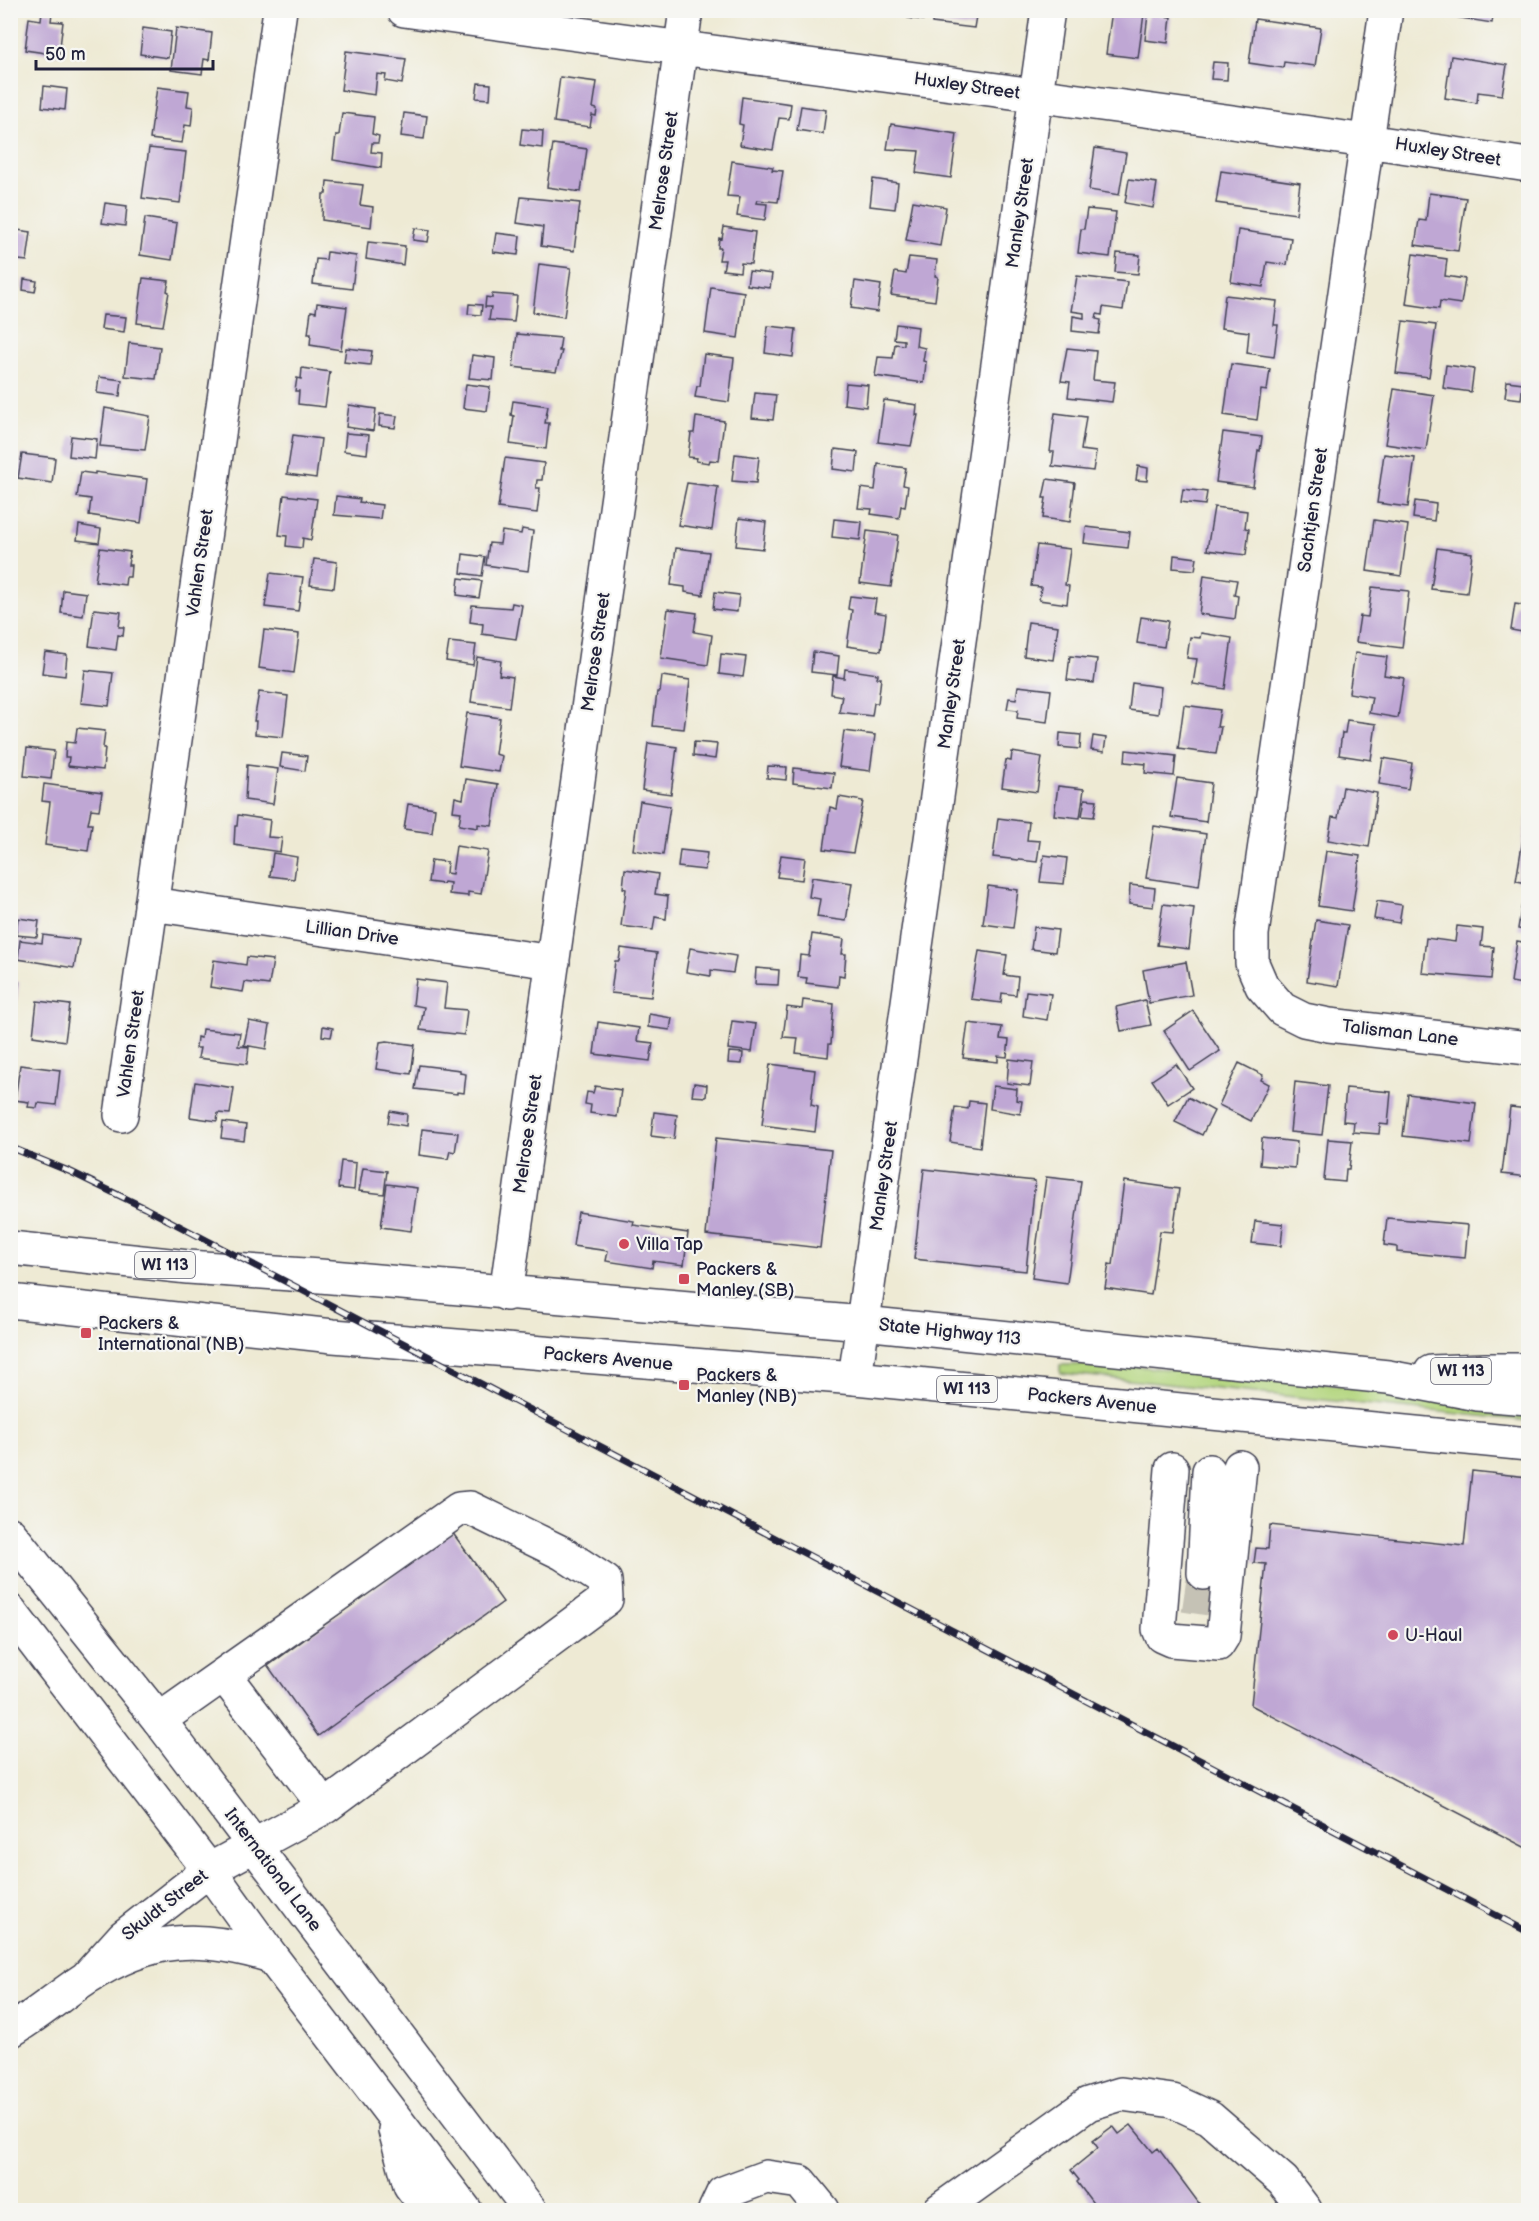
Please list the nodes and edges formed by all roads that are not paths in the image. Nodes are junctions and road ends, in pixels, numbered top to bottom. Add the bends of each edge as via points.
1 (280, 10) edge
2 (404, 10) edge
3 (686, 10) edge
4 (1048, 10) edge
5 (1386, 10) edge
6 (681, 50) junction
7 (1036, 96) junction
8 (1366, 140) junction
9 (1528, 165) edge
10 (151, 904) junction
11 (553, 962) junction
12 (1276, 1003) joint
13 (1528, 1048) edge
14 (121, 1115) dead end
15 (10, 1248) edge
16 (506, 1294) junction
17 (10, 1301) edge
18 (863, 1323) junction
19 (1528, 1370) edge
20 (1393, 1377) junction
21 (855, 1378) junction
22 (1528, 1398) edge
23 (1528, 1444) edge
24 (1172, 1469) dead end
25 (10, 1534) edge
26 (1204, 1573) tunnel mouth
27 (10, 1611) edge
28 (224, 1675) junction
29 (159, 1720) junction
30 (326, 1807) junction
31 (255, 1845) junction
32 (209, 1870) junction
33 (271, 1956) junction
34 (86, 1978) junction
35 (10, 2031) edge
36 (390, 2111) junction
37 (429, 2211) edge
38 (465, 2211) edge
39 (530, 2211) edge
40 (715, 2211) edge
41 (823, 2211) edge
42 (940, 2211) edge
43 (1305, 2211) edge

1 - 10 street, Vahlen Street
2 - 6 street, Huxley Street
3 - 6 street, Melrose Street
4 - 7 street, Manley Street
5 - 8 street, Sachtjen Street
6 - 7 street, Huxley Street
6 - 11 street, Melrose Street
7 - 8 street, Huxley Street
7 - 18 street, Manley Street
8 - 9 street, Huxley Street
8 - 12 street, Sachtjen Street via 1252,934 1252,963 1262,986
10 - 11 street, Lillian Drive
10 - 14 street, Vahlen Street
11 - 16 street, Melrose Street
12 - 13 street, Talisman Lane via 1304,1020
15 - 16 street, WI 113 via 188,1268
16 - 18 street, State Highway 113 / WI 113
17 - 21 street, Packers Avenue / WI 113 via 401,1342
18 - 20 street, State Highway 113 / WI 113
18 - 21 street, Manley Street
19 - 20 street, WI 113 via 1438,1371
20 - 22 street via 1478,1394
21 - 23 street, Packers Avenue / WI 113
24 - 26 street via 1159,1629 1162,1636 1171,1640 1196,1628 1218,1644 1222,1636 1225,1469
25 - 29 street, International Lane
27 - 32 street
28 - 29 street
28 - 30 street
28 - 30 street, Skuldt Street via 459,1509 470,1508 561,1553 605,1581 606,1599
29 - 31 street, International Lane
30 - 31 street, Skuldt Street
31 - 32 street, Skuldt Street
31 - 39 street, International Lane
32 - 33 street
32 - 34 street, Skuldt Street via 123,1937
33 - 34 street, Skuldt Street via 233,1944 168,1943 136,1952
33 - 36 street
34 - 35 street, Skuldt Street
36 - 37 street via 410,2185
36 - 38 street
40 - 41 street via 723,2193 766,2177 800,2182
42 - 43 street via 1088,2104 1121,2094 1173,2101 1210,2118 1283,2181

